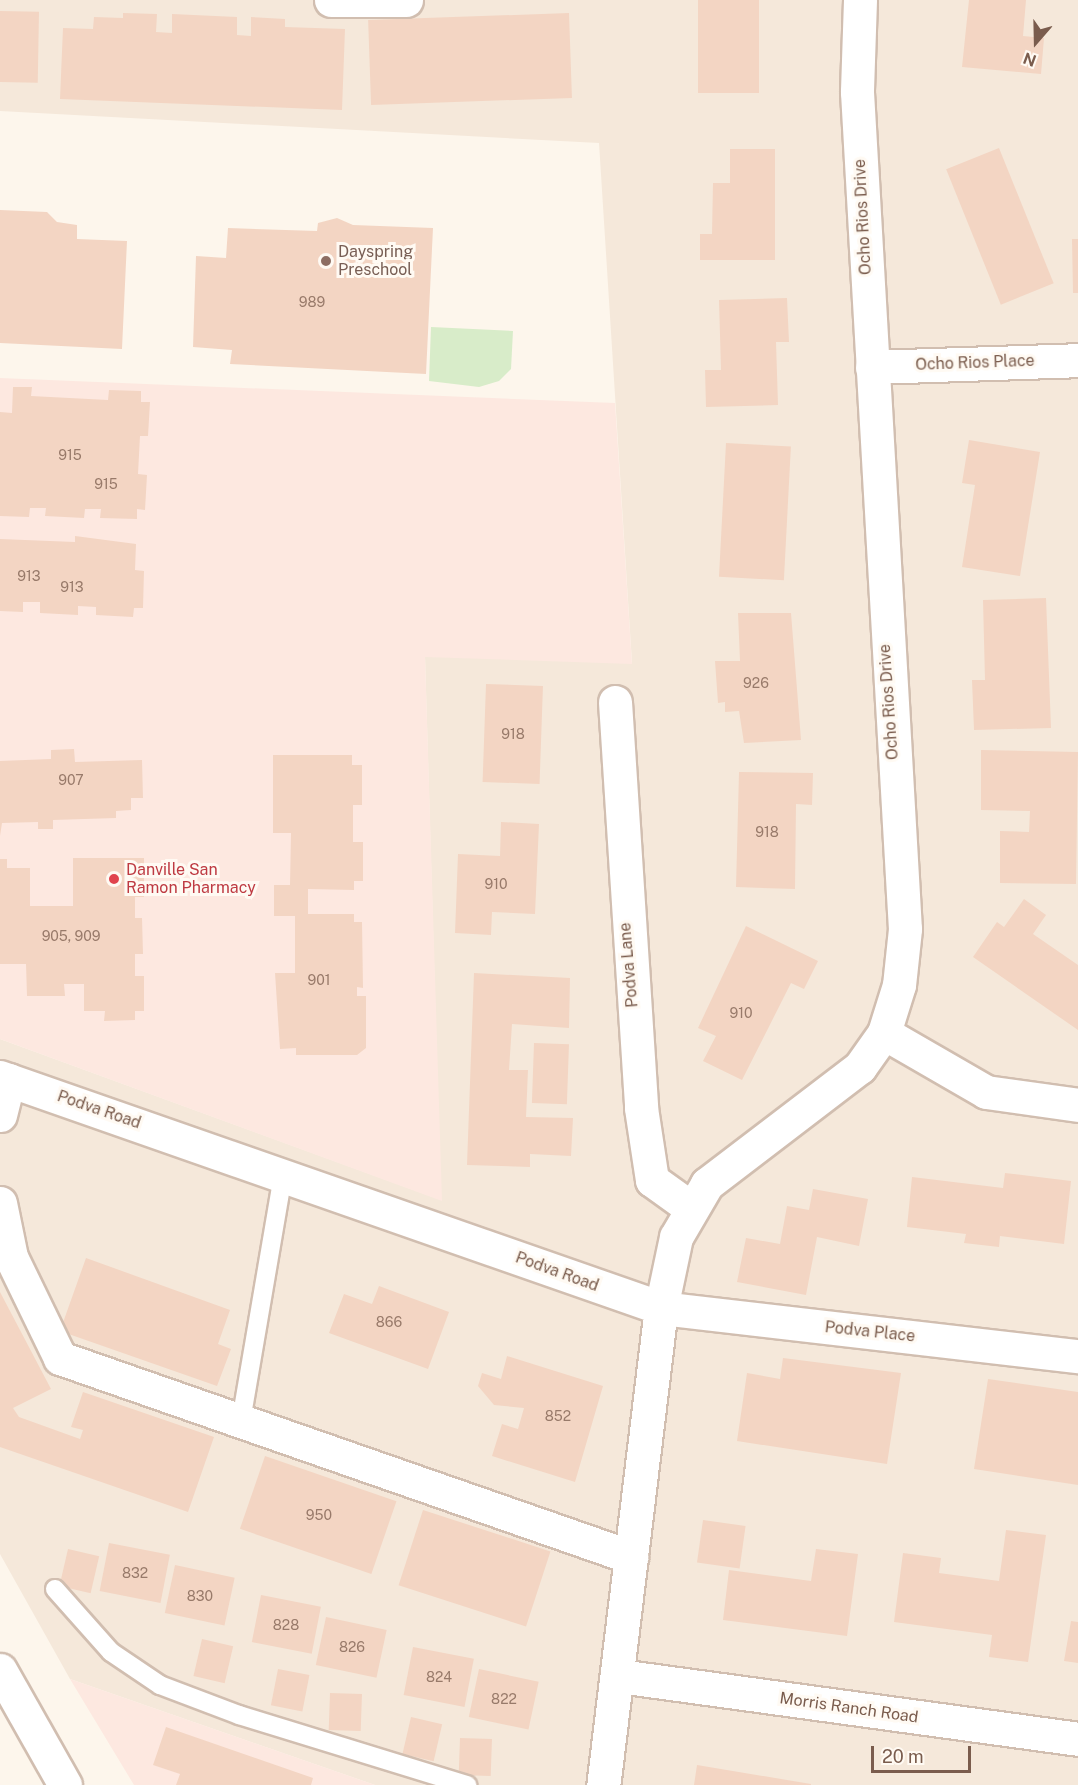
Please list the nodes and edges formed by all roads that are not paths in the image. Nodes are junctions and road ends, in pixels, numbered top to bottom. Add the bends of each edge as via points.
1 (331, 0) edge
2 (406, 0) edge
3 (860, 0) edge
4 (1078, 360) edge
5 (872, 367) junction
6 (615, 702) dead end
7 (884, 1033) junction
8 (5, 1078) edge
9 (1078, 1105) edge
10 (0, 1115) edge
11 (283, 1174) junction
12 (0, 1203) edge
13 (691, 1208) junction
14 (661, 1308) junction
15 (1078, 1356) edge
16 (241, 1421) junction
17 (631, 1557) junction
18 (55, 1589) dead end
19 (0, 1670) edge
20 (619, 1676) junction
21 (1078, 1739) edge
22 (65, 1785) edge
23 (467, 1785) edge
24 (603, 1785) edge

1 - 2 street
3 - 5 street, Ocho Rios Drive via 857,92
4 - 5 street, Ocho Rios Place
5 - 7 street, Ocho Rios Drive via 905,929 899,985
6 - 13 street, Podva Lane via 643,1119 652,1180
7 - 9 street via 986,1092
7 - 13 street, Ocho Rios Drive via 860,1067 730,1165
8 - 10 street
8 - 11 street, Podva Road
11 - 14 street, Podva Road
11 - 16 lane
12 - 16 street via 11,1257 60,1358
13 - 14 street, Ocho Rios Drive via 676,1237
14 - 15 street, Podva Place
14 - 17 street
16 - 17 street
17 - 20 street
18 - 23 lane via 111,1652 160,1685 239,1715
19 - 22 street
20 - 21 street, Morris Ranch Road
20 - 24 street

